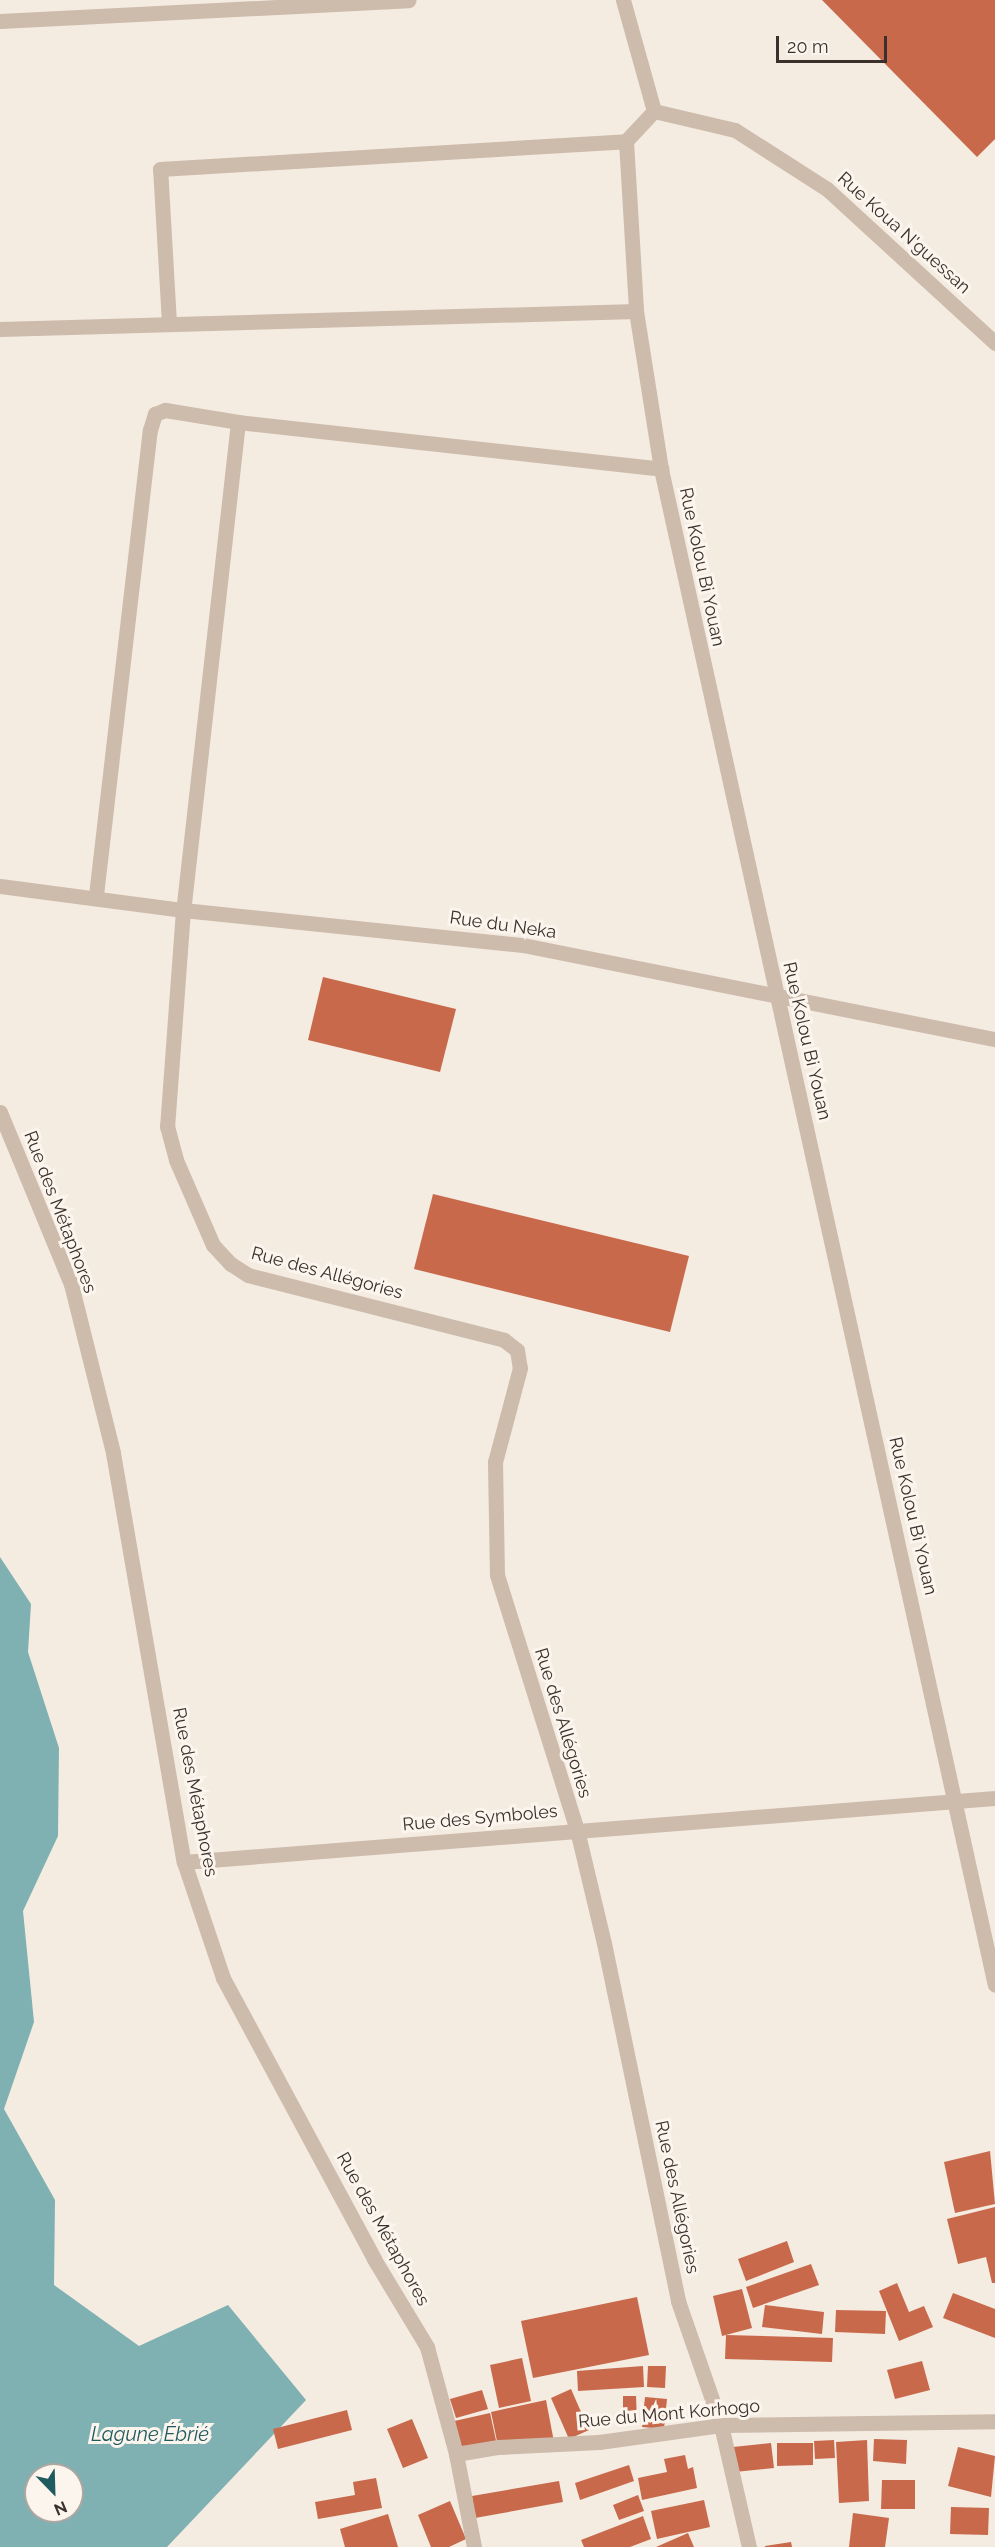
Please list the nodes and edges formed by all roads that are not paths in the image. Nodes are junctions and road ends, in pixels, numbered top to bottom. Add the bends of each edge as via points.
1 (408, 0) edge
2 (623, 0) edge
3 (0, 21) edge
4 (654, 111) junction
5 (626, 141) junction
6 (636, 311) junction
7 (169, 322) junction
8 (0, 329) edge
9 (995, 343) edge
10 (238, 422) junction
11 (661, 469) junction
12 (0, 886) edge
13 (96, 895) junction
14 (183, 910) junction
15 (776, 997) junction
16 (995, 1039) edge
17 (0, 1112) edge
18 (995, 1798) edge
19 (957, 1801) junction
20 (577, 1830) junction
21 (184, 1862) junction
22 (995, 1985) edge
23 (995, 2421) edge
24 (721, 2425) junction
25 (456, 2454) junction
26 (474, 2547) edge
27 (749, 2547) edge

1 - 3 street
2 - 4 street
4 - 5 street
4 - 9 street, Rue Koua N'guessan via 735,130 827,189
5 - 6 street, Rue Kolou Bi Youan
5 - 7 street via 160,169
6 - 7 street
6 - 11 street, Rue Kolou Bi Youan
7 - 8 street
10 - 11 street
10 - 13 street via 165,410 155,414 150,430
10 - 14 street, Rue des Allégories
11 - 15 street, Rue Kolou Bi Youan
12 - 13 street, Rue du Neka
13 - 14 street, Rue du Neka
14 - 15 street, Rue du Neka via 524,945
14 - 20 street, Rue des Allégories via 167,1126 176,1160 213,1245 248,1275 504,1340 517,1350 520,1368 495,1462 497,1575
15 - 16 street, Rue du Neka
15 - 19 street, Rue Kolou Bi Youan
17 - 21 street, Rue des Métaphores via 71,1284 113,1453
18 - 19 street, Rue des Symboles
19 - 20 street, Rue des Symboles
19 - 22 street, Rue Kolou Bi Youan
20 - 21 street, Rue des Symboles
20 - 24 street, Rue des Allégories via 678,2301
21 - 25 street, Rue des Métaphores via 223,1978 374,2259 427,2347
23 - 24 street, Rue du Mont Korhogo
24 - 25 street, Rue du Mont Korhogo via 599,2442 498,2447
24 - 27 street, Rue des Allégories
25 - 26 street, Rue des Métaphores

